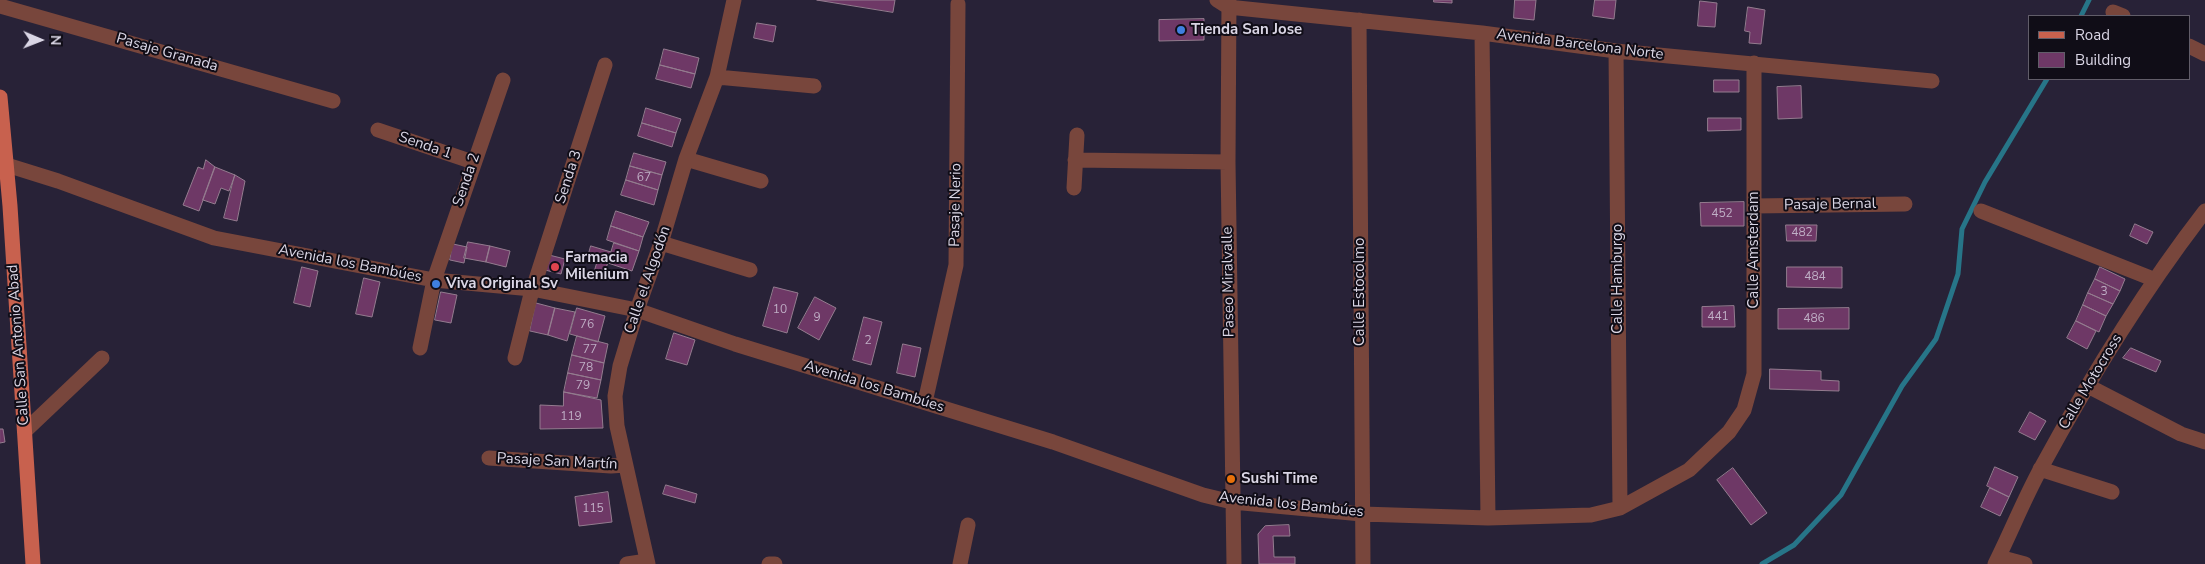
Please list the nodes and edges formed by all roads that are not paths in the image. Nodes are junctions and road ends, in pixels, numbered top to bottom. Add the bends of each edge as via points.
1 (734, 0) edge
2 (1225, 2) edge
3 (958, 4) dead end
4 (0, 6) edge
5 (1358, 20) junction
6 (1482, 33) junction
7 (2190, 46) edge
8 (1616, 50) junction
9 (2205, 54) edge
10 (1754, 63) junction
11 (605, 65) dead end
12 (717, 77) junction
13 (503, 80) dead end
14 (1932, 81) dead end
15 (814, 86) dead end
16 (0, 97) edge
17 (334, 101) dead end
18 (378, 130) dead end
19 (1077, 135) dead end
20 (686, 159) junction
21 (1075, 160) junction
22 (473, 162) junction
23 (1228, 162) junction
24 (3, 163) edge
25 (761, 181) dead end
26 (1074, 188) dead end
27 (1905, 204) dead end
28 (1754, 206) junction
29 (1981, 211) dead end
30 (2205, 211) edge
31 (2199, 228) edge
32 (661, 243) junction
33 (750, 270) dead end
34 (2154, 279) junction
35 (434, 280) junction
36 (532, 289) junction
37 (637, 310) junction
38 (420, 348) dead end
39 (102, 358) dead end
40 (515, 358) dead end
41 (2088, 386) junction
42 (925, 402) junction
43 (25, 431) junction
44 (1729, 432) joint
45 (2205, 442) edge
46 (489, 458) dead end
47 (625, 465) junction
48 (2040, 469) junction
49 (2112, 492) dead end
50 (1232, 502) junction
51 (1620, 508) junction
52 (1362, 514) junction
53 (1488, 518) junction
54 (968, 525) dead end
55 (1997, 560) edge
56 (648, 562) edge
57 (33, 564) edge
58 (627, 564) edge
59 (769, 564) edge
60 (775, 564) edge
61 (960, 564) edge
62 (1234, 564) edge
63 (1363, 564) edge
64 (2025, 564) edge

1 - 12 street, Calle el Algodón
2 - 5 street, Avenida Barcelona Norte
2 - 23 street, Paseo Miralvalle
3 - 42 street, Pasaje Nerio via 956,265
4 - 17 street, Pasaje Granada
5 - 6 street, Avenida Barcelona Norte
5 - 52 street, Calle Estocolmo
6 - 8 street, Avenida Barcelona Norte
6 - 53 street
7 - 9 street
8 - 10 street, Avenida Barcelona Norte
8 - 51 street, Calle Hamburgo
10 - 14 street, Avenida Barcelona Norte
10 - 28 street, Calle Amsterdam
11 - 36 street, Senda 3
12 - 15 street
12 - 20 street, Calle el Algodón
13 - 22 street, Senda 2
16 - 24 main road, Calle San Antonio Abad
18 - 22 street, Senda 1
19 - 21 street
20 - 25 street
20 - 32 street, Calle el Algodón
21 - 23 street
21 - 26 street
22 - 35 street, Senda 2
23 - 50 street, Paseo Miralvalle
24 - 35 street, Avenida los Bambúes via 214,238
24 - 43 main road, Calle San Antonio Abad
27 - 28 street, Pasaje Bernal
28 - 44 street, Calle Amsterdam via 1754,374 1744,410
29 - 34 street
30 - 31 street, Calle Motocross
31 - 34 street, Calle Motocross
32 - 33 street
32 - 37 street, Calle el Algodón
34 - 41 street, Calle Motocross
35 - 36 street, Avenida los Bambúes
35 - 38 street, Senda 2
36 - 37 street, Avenida los Bambúes
36 - 40 street, Senda 3
37 - 42 street, Avenida los Bambúes via 735,344
37 - 47 street, Calle el Algodón via 620,366 615,396
39 - 43 street
41 - 45 street via 2181,434
41 - 48 street, Calle Motocross
42 - 50 street, Avenida los Bambúes
43 - 57 main road, Calle San Antonio Abad
44 - 51 street, Avenida los Bambúes via 1690,470
46 - 47 street, Pasaje San Martín
47 - 56 street, Calle el Algodón
48 - 49 street
48 - 55 street, Calle Motocross
50 - 52 street, Avenida los Bambúes
50 - 62 street, Paseo Miralvalle
51 - 53 street, Avenida los Bambúes via 1591,514
52 - 53 street, Avenida los Bambúes
52 - 63 street, Calle Estocolmo
54 - 61 street
55 - 64 street
56 - 58 street
59 - 60 street

